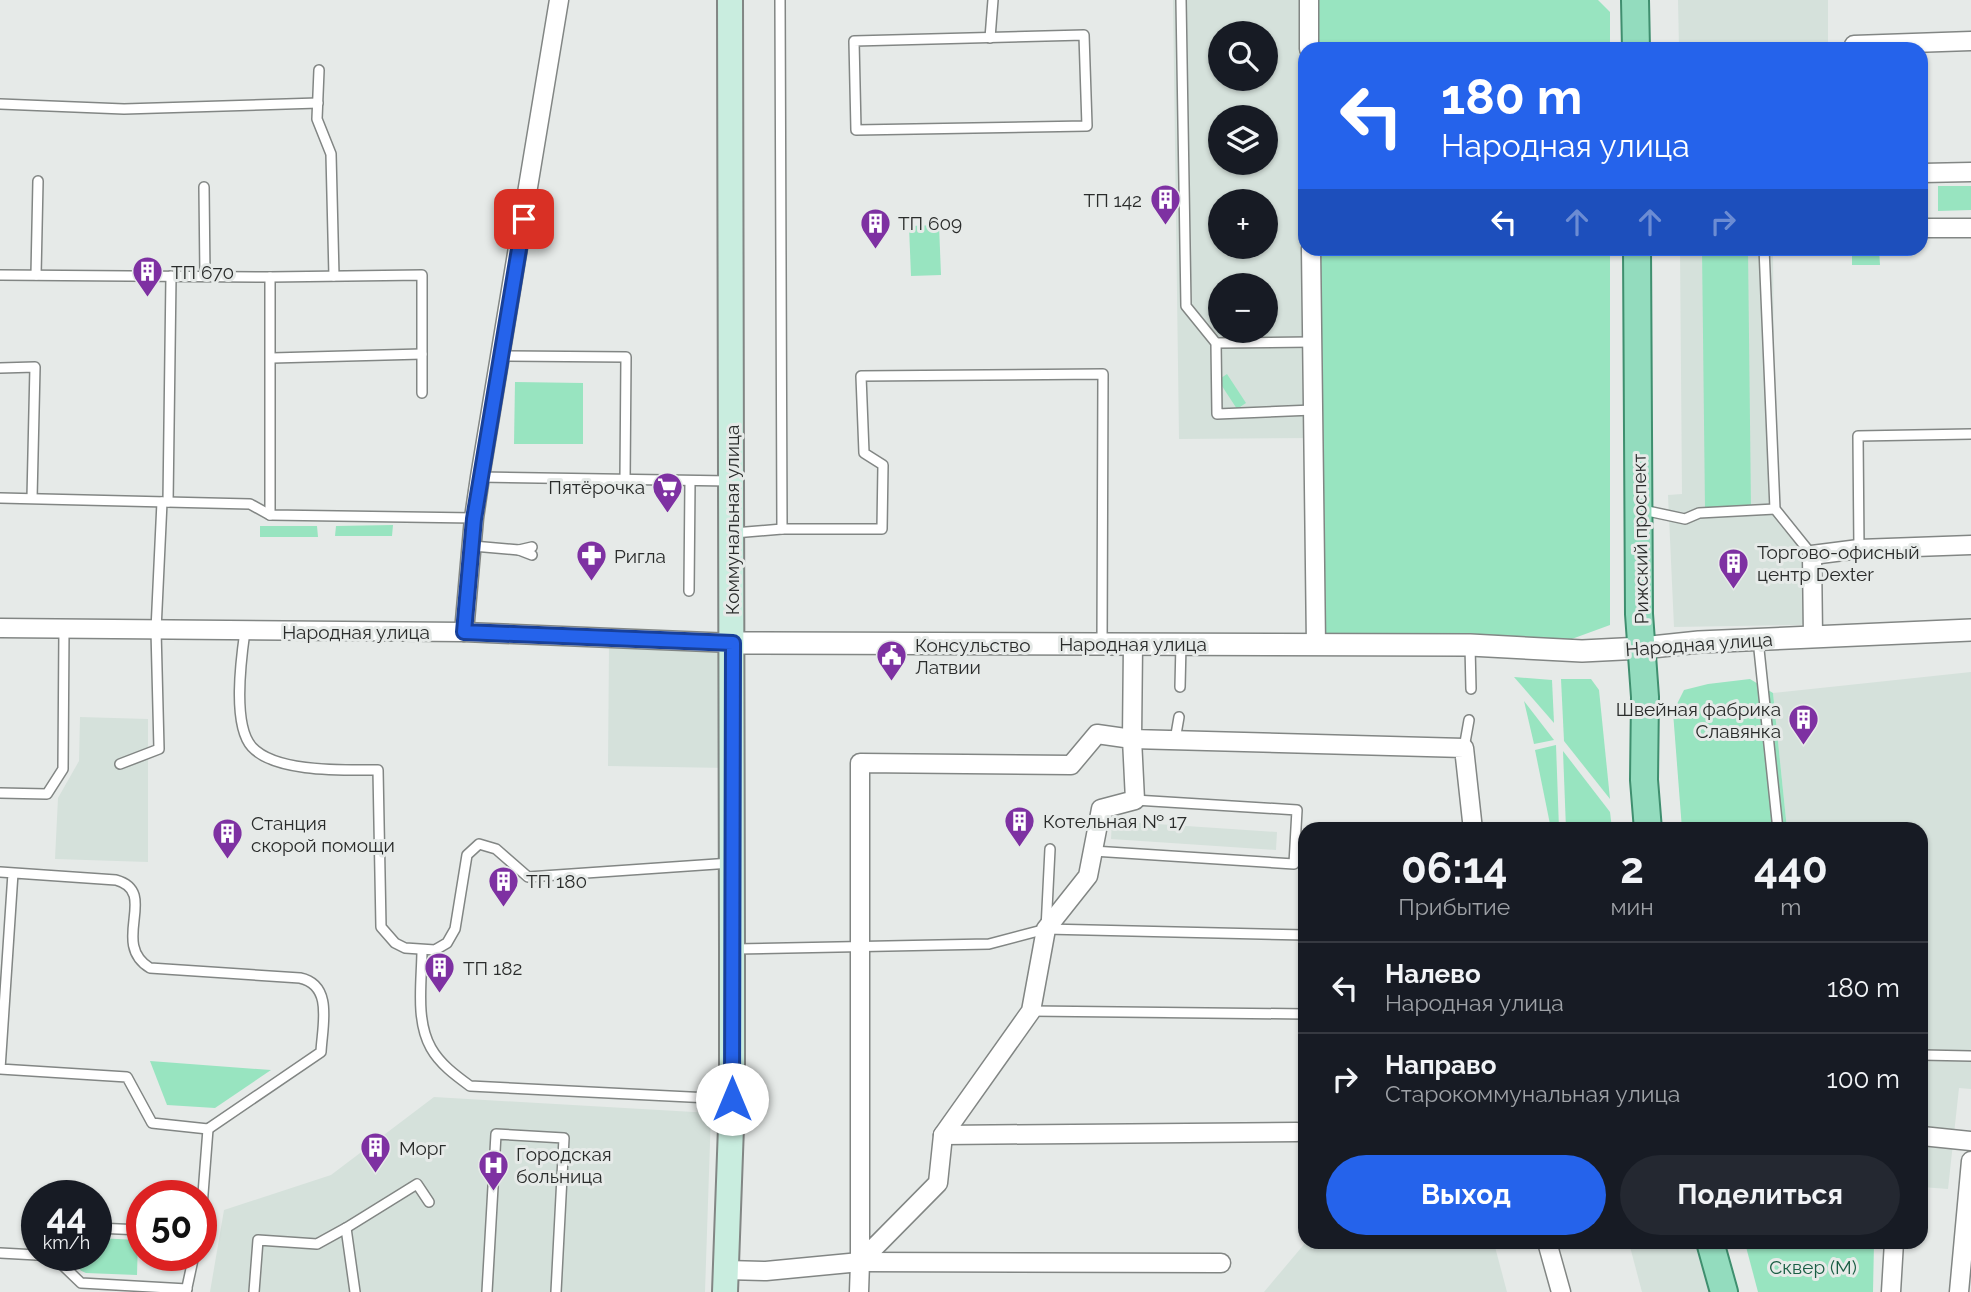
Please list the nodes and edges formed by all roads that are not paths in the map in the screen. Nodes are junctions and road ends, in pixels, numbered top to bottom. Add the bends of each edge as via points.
1 (559, 0) edge
2 (730, 0) edge
3 (780, 0) edge
4 (993, 0) edge
5 (1181, 0) edge
6 (1309, 0) edge
7 (1635, 0) edge
8 (990, 38) junction
9 (1971, 41) edge
10 (1309, 42) edge
11 (1636, 42) edge
12 (1928, 42) edge
13 (319, 70) dead end
14 (318, 103) junction
15 (0, 104) edge
16 (1971, 172) edge
17 (1928, 173) edge
18 (38, 181) dead end
19 (204, 187) dead end
20 (1928, 228) edge
21 (1971, 228) edge
22 (1311, 256) edge
23 (1637, 256) edge
24 (1764, 256) edge
25 (0, 275) edge
26 (36, 275) junction
27 (171, 276) junction
28 (205, 276) junction
29 (270, 276) junction
30 (334, 276) junction
31 (1208, 333) edge
32 (1278, 342) edge
33 (1312, 342) junction
34 (1216, 343) edge
35 (422, 354) junction
36 (501, 356) junction
37 (272, 358) junction
38 (0, 368) edge
39 (422, 393) dead end
40 (1313, 410) junction
41 (1971, 434) edge
42 (480, 477) junction
43 (625, 480) junction
44 (690, 481) junction
45 (732, 481) junction
46 (0, 498) edge
47 (32, 498) junction
48 (165, 502) junction
49 (1639, 509) junction
50 (1775, 509) junction
51 (270, 515) junction
52 (474, 519) junction
53 (782, 529) junction
54 (732, 533) junction
55 (1971, 545) edge
56 (472, 546) junction
57 (1859, 549) junction
58 (532, 551) dead end
59 (1812, 555) junction
60 (689, 591) dead end
61 (0, 628) edge
62 (64, 629) junction
63 (1971, 630) edge
64 (156, 631) junction
65 (245, 631) junction
66 (464, 632) junction
67 (1813, 636) junction
68 (1758, 640) junction
69 (733, 643) junction
70 (1102, 644) junction
71 (1181, 644) junction
72 (1133, 645) junction
73 (1316, 645) junction
74 (1470, 645) junction
75 (1642, 648) junction
76 (1180, 687) dead end
77 (1471, 690) dead end
78 (1179, 717) dead end
79 (1469, 720) dead end
80 (1132, 739) junction
81 (1175, 740) junction
82 (1464, 748) junction
83 (120, 764) dead end
84 (0, 793) edge
85 (1135, 800) junction
86 (1473, 822) edge
87 (1647, 822) edge
88 (1777, 822) edge
89 (1050, 849) dead end
90 (1093, 851) junction
91 (733, 862) junction
92 (0, 872) edge
93 (13, 873) junction
94 (1046, 929) junction
95 (1298, 935) edge
96 (860, 946) junction
97 (732, 949) junction
98 (422, 950) junction
99 (1031, 1012) junction
100 (1298, 1014) edge
101 (1928, 1055) edge
102 (1971, 1056) edge
103 (732, 1099) junction
104 (208, 1129) junction
105 (1297, 1132) dead end
106 (943, 1135) junction
107 (1928, 1137) edge
108 (1971, 1141) edge
109 (1971, 1161) edge
110 (205, 1180) edge
111 (429, 1202) dead end
112 (346, 1228) junction
113 (1549, 1249) edge
114 (1712, 1249) edge
115 (1894, 1249) edge
116 (0, 1253) edge
117 (21, 1254) edge
118 (860, 1262) junction
119 (1221, 1263) dead end
120 (69, 1271) edge
121 (191, 1271) edge
122 (725, 1281) edge
123 (187, 1290) edge
124 (254, 1292) edge
125 (355, 1292) edge
126 (486, 1292) edge
127 (556, 1292) edge
128 (859, 1292) edge
129 (1561, 1292) edge
130 (1724, 1292) edge
131 (1891, 1292) edge
132 (1959, 1292) edge

1 - 36 street
2 - 45 main road, Коммунальная улица
3 - 53 lane
4 - 8 lane
5 - 31 lane via 1186,51 1186,306
6 - 10 street
7 - 11 main road
8 - 8 lane via 854,41 856,130 1087,126 1084,35
9 - 12 street
13 - 14 lane
14 - 15 lane via 124,108
14 - 30 lane via 317,119 331,154
16 - 17 street
18 - 26 lane
19 - 28 lane
20 - 21 street
22 - 33 street
23 - 49 main road, Рижский проспект
24 - 50 lane
25 - 26 lane
26 - 27 lane
27 - 28 lane
27 - 48 lane
28 - 29 lane
29 - 30 lane
29 - 37 lane
30 - 35 lane via 422,275
32 - 33 lane
33 - 40 street
34 - 40 lane via 1217,414
35 - 37 lane
35 - 39 lane
36 - 42 street
36 - 43 lane via 626,357
37 - 51 lane
38 - 47 lane via 35,367
40 - 73 street
41 - 57 lane via 1858,436
42 - 43 lane
42 - 52 street
43 - 44 lane
44 - 45 lane
44 - 60 lane
45 - 54 main road, Коммунальная улица
46 - 47 lane
47 - 48 lane
48 - 51 lane via 250,504
48 - 64 lane
49 - 50 lane via 1685,519 1699,513
49 - 75 main road, Рижский проспект
50 - 59 lane
51 - 52 lane
52 - 56 street
53 - 54 lane
53 - 70 lane via 882,529 883,466 864,453 861,376 1103,374
54 - 69 main road, Коммунальная улица
55 - 57 street
56 - 58 lane
56 - 66 street
57 - 59 street
59 - 67 street
61 - 62 street, Народная улица
62 - 64 street, Народная улица
62 - 84 lane via 63,769 47,794
63 - 67 street, Народная улица
64 - 65 street, Народная улица
64 - 83 lane via 159,749
65 - 66 street, Народная улица
65 - 98 lane via 240,662 241,722 253,747 295,767 378,771 381,927 395,943
66 - 69 street, Народная улица
67 - 68 street, Народная улица
68 - 75 street, Народная улица
68 - 88 lane
69 - 70 street, Народная улица
69 - 91 main road, Коммунальная улица
70 - 72 street, Народная улица
71 - 72 street, Народная улица
71 - 73 street, Народная улица
71 - 76 lane
72 - 80 street
73 - 74 street, Народная улица
74 - 75 street, Народная улица via 1582,651
74 - 77 lane
75 - 87 main road, Рижский проспект
78 - 81 lane
79 - 82 lane
80 - 81 street
80 - 85 street
80 - 96 street via 1097,734 1070,765 860,763
81 - 82 street
82 - 86 street
85 - 90 street via 1101,809
85 - 90 lane via 1297,810 1294,864
89 - 94 lane
90 - 94 street via 1088,876
91 - 97 main road, Коммунальная улица
91 - 98 lane via 528,877 496,849 479,844 467,855 455,929 447,943 435,950
92 - 93 lane
93 - 104 lane via 0,1069 127,1077 152,1123
93 - 104 lane via 126,884 135,897 132,948 150,968 300,978 320,990 324,1002 321,1052
94 - 95 lane
94 - 96 lane via 989,944
94 - 99 street
96 - 97 lane
96 - 118 street
97 - 103 main road, Коммунальная улица
98 - 103 lane via 422,1015 430,1046 446,1068 470,1086
99 - 100 lane
99 - 106 street
101 - 102 lane
103 - 122 main road, Коммунальная улица
104 - 110 lane
105 - 106 street
106 - 118 street via 938,1183
107 - 108 street
109 - 132 street
111 - 112 lane via 417,1184
112 - 124 lane via 317,1244 258,1240
112 - 125 lane
113 - 129 street
114 - 130 main road
115 - 131 street
116 - 117 lane
118 - 119 street
118 - 122 street via 766,1271
118 - 128 street
120 - 123 lane via 81,1283
121 - 123 lane
126 - 127 lane via 496,1134 564,1138

